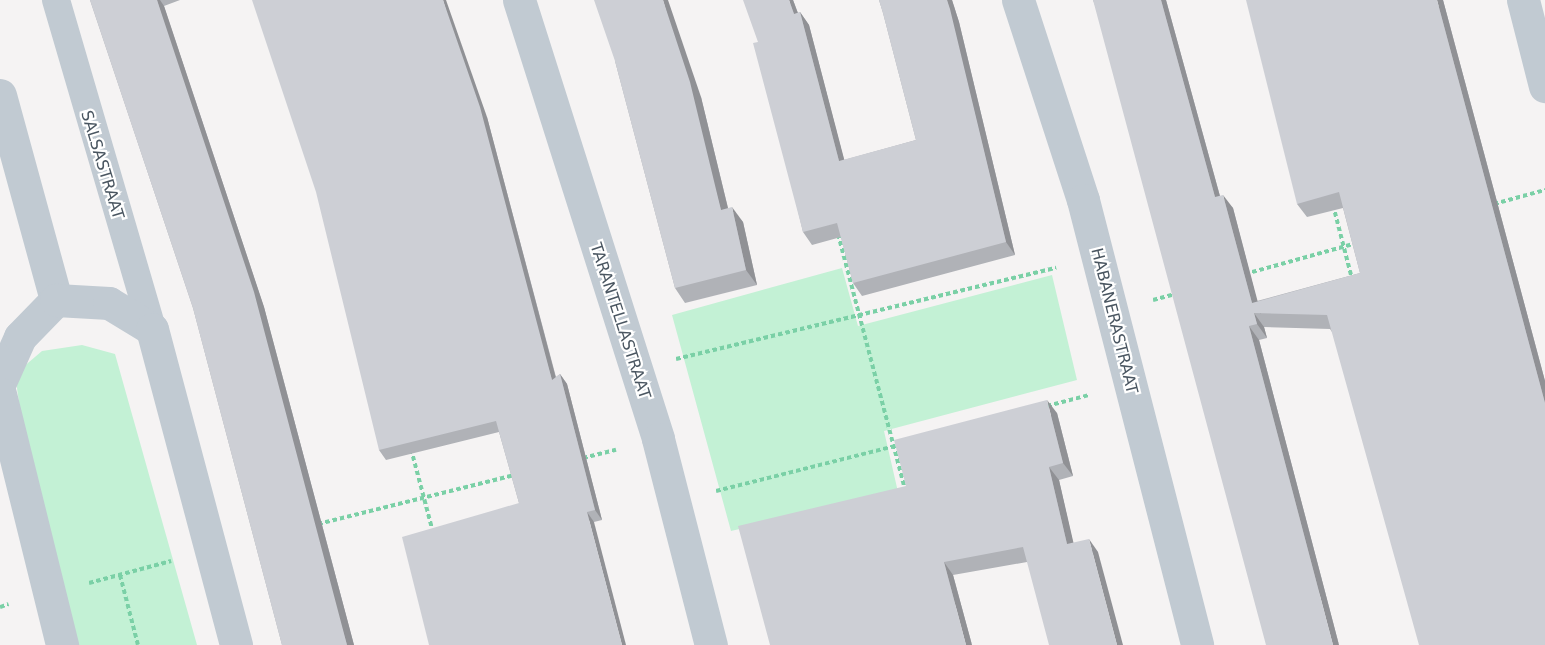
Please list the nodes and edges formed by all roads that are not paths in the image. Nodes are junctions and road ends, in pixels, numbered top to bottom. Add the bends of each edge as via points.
1 (56, 0) edge
2 (519, 0) edge
3 (1018, 0) edge
4 (1523, 0) edge
5 (1545, 86) edge
6 (0, 95) edge
7 (56, 300) junction
8 (152, 329) junction
9 (0, 382) edge
10 (0, 394) edge
11 (62, 645) edge
12 (236, 645) edge
13 (711, 645) edge
14 (1197, 645) edge

1 - 8 lane, SALSASTRAAT
2 - 13 street, TARANTELLASTRAAT via 658,440
3 - 14 street, HABANERASTRAAT via 1098,258
4 - 5 street
6 - 7 street
7 - 8 street via 109,303
7 - 9 street via 20,337
8 - 12 street, SALSASTRAAT
10 - 11 street

